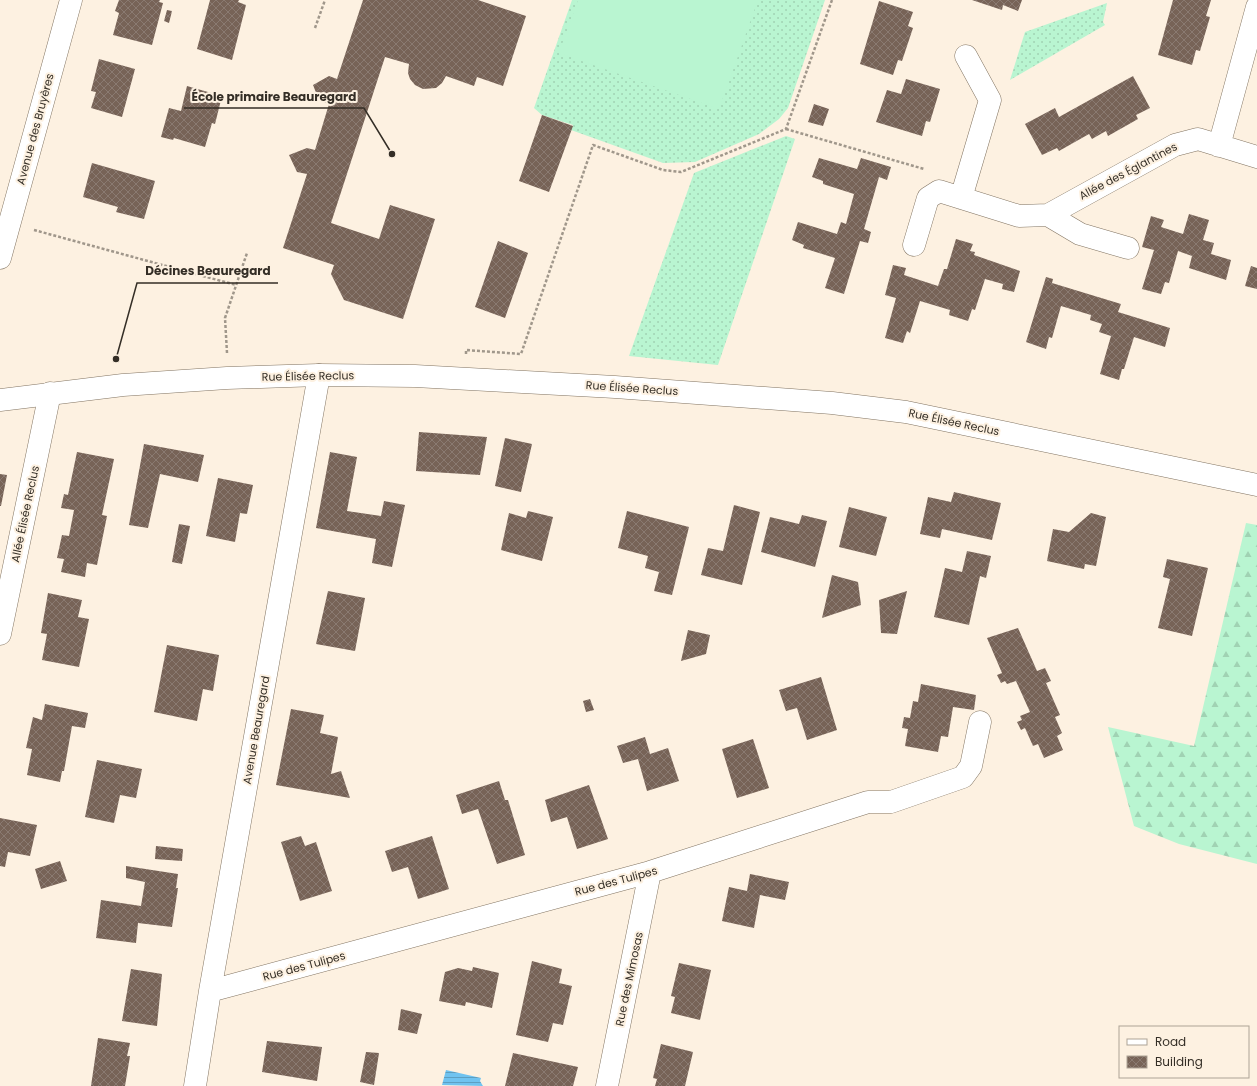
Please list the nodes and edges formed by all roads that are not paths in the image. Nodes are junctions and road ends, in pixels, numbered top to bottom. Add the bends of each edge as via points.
1 (71, 0) edge
2 (1257, 7) edge
3 (966, 56) dead end
4 (1219, 146) junction
5 (1257, 157) edge
6 (961, 198) junction
7 (1048, 215) junction
8 (914, 245) dead end
9 (1128, 248) dead end
10 (0, 258) edge
11 (319, 375) junction
12 (50, 393) junction
13 (0, 400) edge
14 (1257, 485) edge
15 (0, 634) edge
16 (980, 722) dead end
17 (650, 872) junction
18 (210, 991) junction
19 (195, 1086) edge
20 (607, 1086) edge

1 - 10 street, Avenue des Bruyères
2 - 4 street
3 - 6 street via 990,100
4 - 5 street, Allée des Églantines
4 - 7 street, Allée des Églantines via 1198,139 1175,145
6 - 7 street, Allée des Églantines via 1019,216
6 - 8 street, Allée des Églantines via 939,191 928,198
7 - 9 street via 1080,234
11 - 12 street, Rue Élisée Reclus via 227,378
11 - 14 street, Rue Élisée Reclus via 464,378 623,387 816,402 906,412
11 - 18 street, Avenue Beauregard
12 - 13 street, Rue Élisée Reclus
12 - 15 street, Allée Élisée Reclus
16 - 17 street, Rue des Tulipes via 971,766 963,777 891,802 868,802
17 - 18 street, Rue des Tulipes
17 - 20 street, Rue des Mimosas
18 - 19 street, Avenue Beauregard

